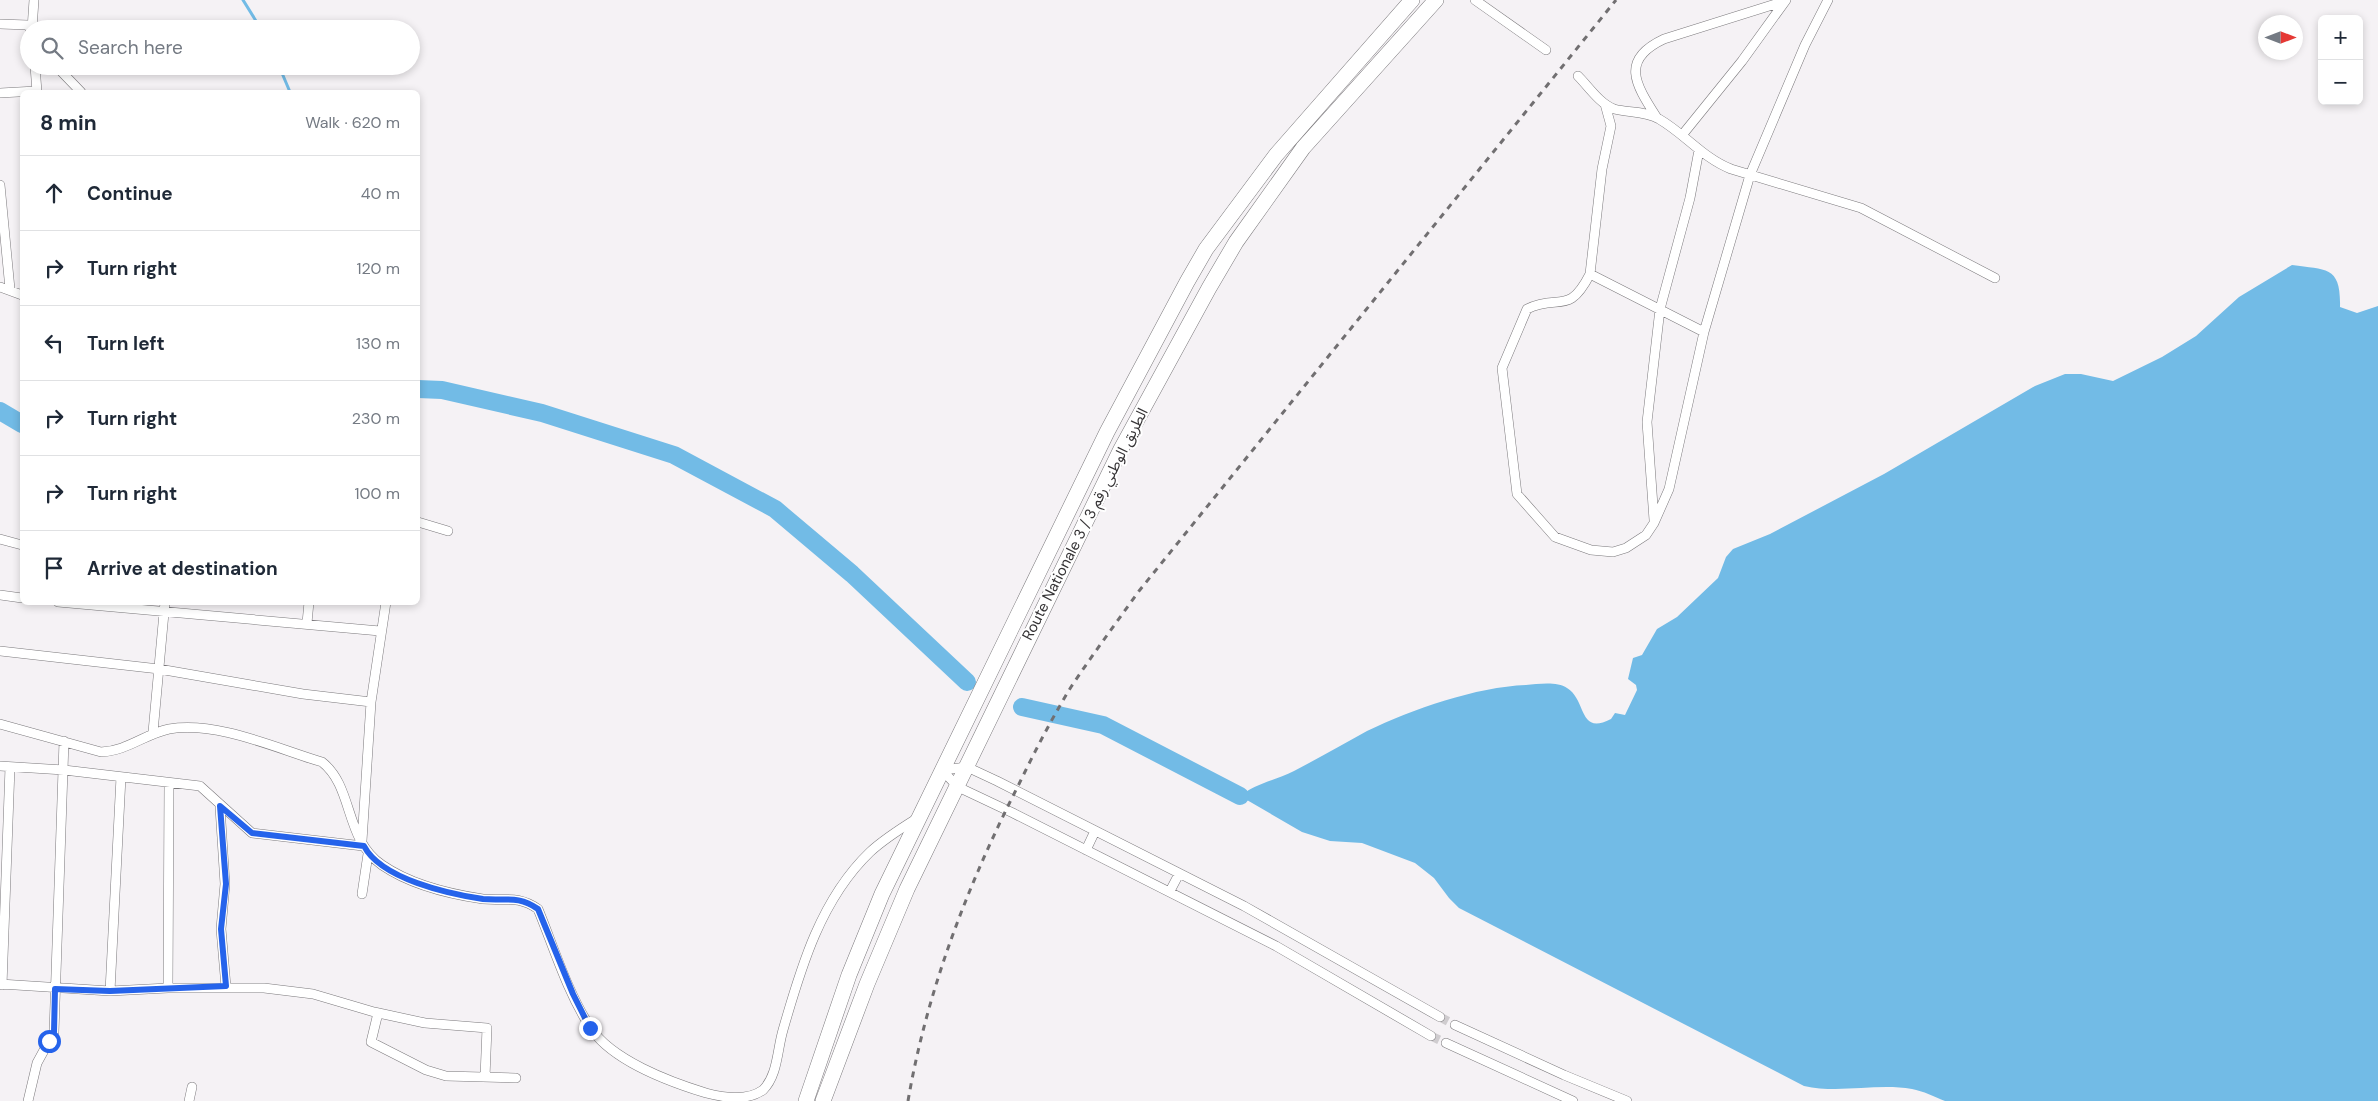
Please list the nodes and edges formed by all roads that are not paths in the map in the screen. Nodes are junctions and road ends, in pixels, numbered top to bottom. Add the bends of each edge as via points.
1 (34, 0) edge
2 (1412, 0) edge
3 (1436, 0) edge
4 (1475, 0) edge
5 (1828, 0) edge
6 (1786, 1) edge
7 (32, 20) edge
8 (0, 24) edge
9 (20, 25) edge
10 (1546, 50) dead end
11 (35, 75) edge
12 (65, 75) edge
13 (1578, 76) dead end
14 (36, 90) edge
15 (79, 90) edge
16 (20, 92) edge
17 (0, 93) edge
18 (1605, 104) junction
19 (1656, 118) junction
20 (1683, 134) junction
21 (1699, 150) junction
22 (1750, 175) junction
23 (0, 185) edge
24 (1590, 274) junction
25 (1995, 278) dead end
26 (0, 287) edge
27 (10, 289) junction
28 (20, 294) edge
29 (1660, 309) junction
30 (1704, 332) junction
31 (420, 523) edge
32 (1654, 523) junction
33 (448, 531) dead end
34 (0, 539) edge
35 (20, 544) edge
36 (0, 595) edge
37 (20, 598) edge
38 (122, 605) edge
39 (309, 605) edge
40 (385, 605) edge
41 (164, 607) edge
42 (307, 623) junction
43 (380, 631) junction
44 (0, 651) edge
45 (159, 669) junction
46 (371, 702) junction
47 (0, 724) edge
48 (152, 732) junction
49 (64, 741) junction
50 (0, 766) edge
51 (10, 767) junction
52 (967, 768) junction
53 (64, 770) junction
54 (942, 770) junction
55 (121, 777) junction
56 (169, 784) junction
57 (958, 787) junction
58 (220, 806) junction
59 (918, 818) junction
60 (1095, 831) junction
61 (364, 848) junction
62 (1086, 850) junction
63 (1179, 874) junction
64 (1170, 891) junction
65 (362, 894) dead end
66 (1286, 930) junction
67 (1276, 946) junction
68 (1, 984) edge
69 (226, 986) junction
70 (168, 988) junction
71 (55, 989) junction
72 (110, 991) junction
73 (378, 1013) junction
74 (1440, 1018) tunnel mouth
75 (1456, 1025) tunnel mouth
76 (1431, 1036) tunnel mouth
77 (1446, 1043) tunnel mouth
78 (485, 1077) junction
79 (516, 1078) dead end
80 (192, 1087) dead end
81 (28, 1101) edge
82 (189, 1101) edge
83 (806, 1101) edge
84 (823, 1101) edge
85 (1573, 1101) edge
86 (1627, 1101) edge

1 - 7 street
2 - 54 highway, Route Nationale 3 / الطريق الوطني رقم 3 via 1276,155 1206,248 1107,432
3 - 52 highway, Route Nationale 3 / الطريق الوطني رقم 3 via 1303,148 1236,242 1121,449
4 - 10 street
5 - 22 street via 1804,45
6 - 19 street via 1647,47 1637,61 1635,76 1640,92
6 - 20 street
8 - 9 street
11 - 14 street
12 - 15 street
13 - 18 street
16 - 17 street
18 - 19 street
18 - 24 street via 1611,126 1602,168
19 - 20 street
20 - 21 street
21 - 22 street via 1714,162
21 - 29 street via 1690,198
22 - 25 street via 1861,208
22 - 30 street
23 - 27 street
24 - 29 street
24 - 32 street via 1572,299 1527,309 1502,368 1517,494 1555,537 1591,550 1613,552 1626,548 1642,539
26 - 27 street
27 - 28 street
29 - 30 street
29 - 32 street via 1647,422
30 - 32 street via 1669,490
31 - 33 street
34 - 35 street
36 - 37 street
38 - 41 street
39 - 42 street
40 - 43 street
41 - 42 street
41 - 45 street
42 - 43 street
43 - 46 street
44 - 45 street
45 - 46 street via 303,694
45 - 48 street
46 - 61 street
47 - 49 street
48 - 49 street via 115,751 101,752
48 - 61 street via 201,728 225,732 322,762 333,770
49 - 53 street
50 - 51 street
51 - 53 street
51 - 68 street
52 - 54 street
52 - 57 highway, Route Nationale 3 / الطريق الوطني رقم 3
52 - 60 street
53 - 55 street
53 - 71 street
54 - 57 street
54 - 59 highway, Route Nationale 3 / الطريق الوطني رقم 3
55 - 56 street
55 - 72 street
56 - 58 street via 200,786
56 - 70 street
57 - 62 street
57 - 84 highway, Route Nationale 3 / الطريق الوطني رقم 3 via 907,889
58 - 61 street via 252,833
58 - 69 street via 226,884 221,929
59 - 61 street via 870,852 821,919 788,1011 774,1072 769,1083 754,1098 744,1100 692,1088 630,1061 610,1048 590,1028 538,909 526,901 450,894 406,878
59 - 83 highway, Route Nationale 3 / الطريق الوطني رقم 3 via 849,975
60 - 62 street
60 - 63 street
61 - 65 street
62 - 64 street
63 - 64 street
63 - 66 street
64 - 67 street
66 - 67 street
66 - 74 street
67 - 76 street
68 - 71 street
69 - 70 street
69 - 73 street via 313,994
70 - 72 street
71 - 72 street
71 - 81 street via 54,1032 37,1063
73 - 78 street via 371,1042 432,1072 458,1078
73 - 78 street via 425,1023 488,1028
75 - 86 street
77 - 85 street
78 - 79 street
80 - 82 street

